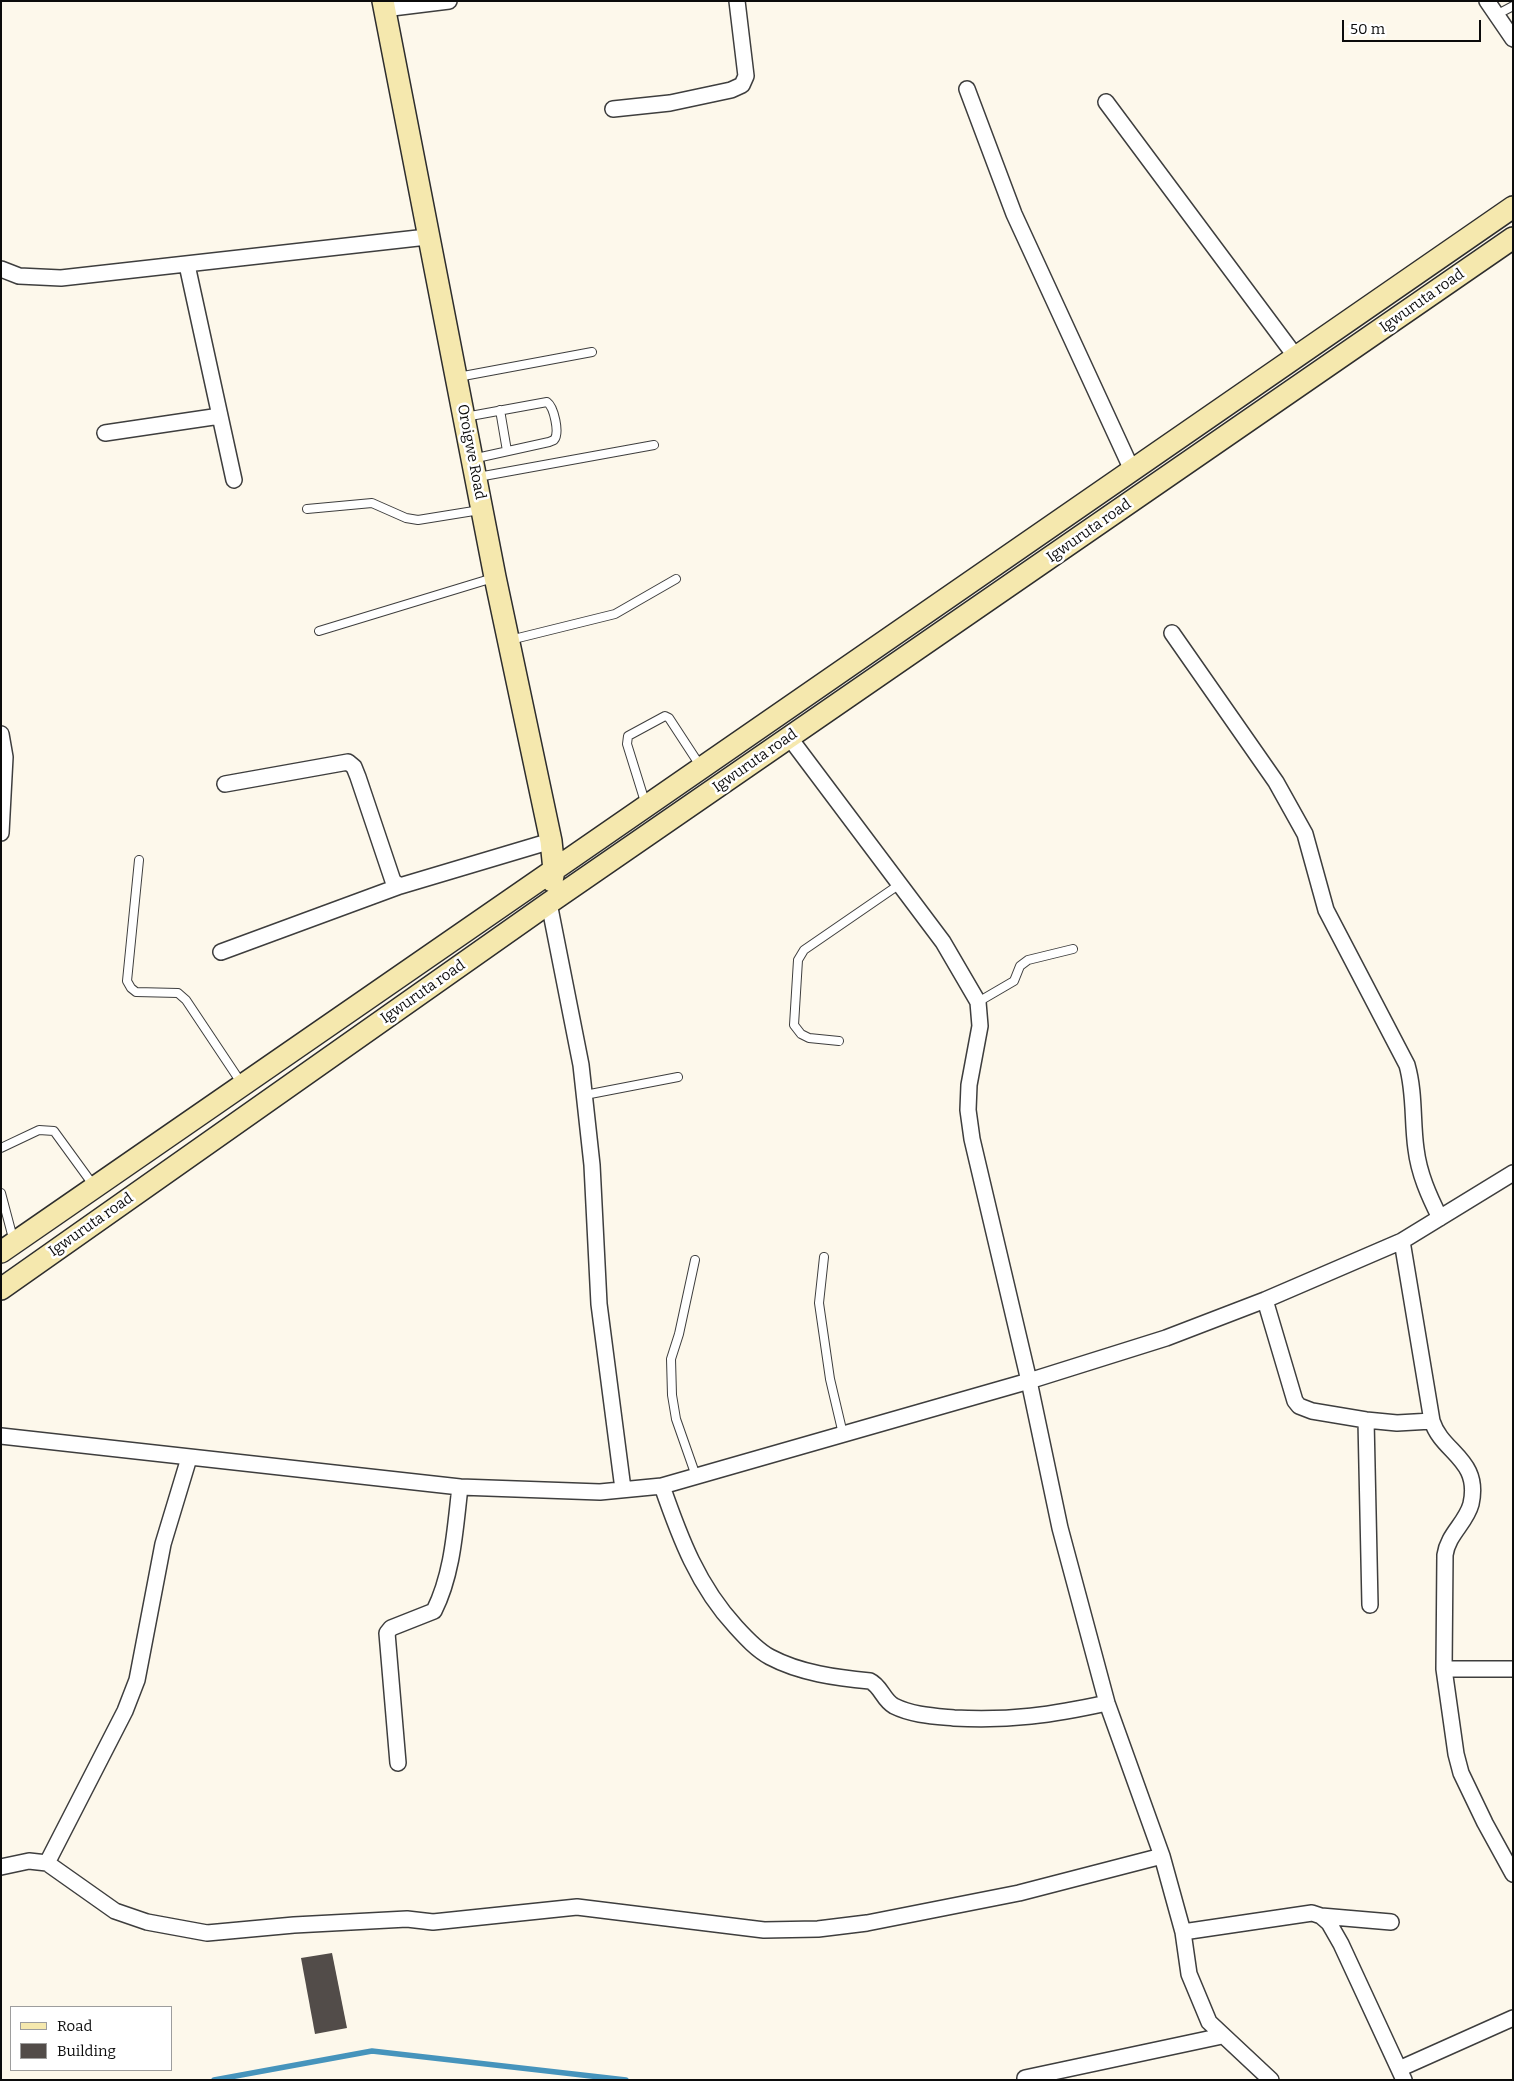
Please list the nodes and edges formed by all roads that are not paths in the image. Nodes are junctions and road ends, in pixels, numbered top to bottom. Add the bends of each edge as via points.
1 (449, 1) edge
2 (737, 1) edge
3 (1487, 1) edge
4 (383, 5) edge
5 (1513, 6) edge
6 (1496, 15) junction
7 (1513, 39) edge
8 (967, 89) dead end
9 (1106, 102) dead end
10 (613, 109) dead end
11 (1513, 207) edge
12 (427, 237) junction
13 (1513, 238) edge
14 (187, 265) junction
15 (1, 268) edge
16 (592, 352) dead end
17 (1296, 357) junction
18 (456, 377) junction
19 (500, 410) junction
20 (220, 416) junction
21 (464, 417) junction
22 (105, 433) dead end
23 (654, 445) dead end
24 (508, 451) junction
25 (474, 468) junction
26 (1132, 470) junction
27 (234, 480) dead end
28 (307, 509) dead end
29 (482, 510) junction
30 (495, 577) junction
31 (676, 579) dead end
32 (319, 631) dead end
33 (1172, 633) dead end
34 (510, 640) junction
35 (1, 734) edge
36 (789, 737) junction
37 (701, 767) junction
38 (225, 784) dead end
39 (646, 806) junction
40 (1, 833) edge
41 (551, 840) junction
42 (139, 860) dead end
43 (554, 870) junction
44 (900, 884) junction
45 (400, 886) junction
46 (549, 903) junction
47 (1074, 949) dead end
48 (221, 952) dead end
49 (978, 1002) junction
50 (839, 1041) dead end
51 (678, 1076) dead end
52 (243, 1085) junction
53 (584, 1096) junction
54 (1, 1148) edge
55 (1513, 1173) edge
56 (95, 1188) junction
57 (1, 1193) edge
58 (1440, 1218) junction
59 (1402, 1241) junction
60 (8, 1248) edge
61 (824, 1257) dead end
62 (695, 1260) dead end
63 (1, 1288) edge
64 (1265, 1300) junction
65 (1029, 1381) junction
66 (1366, 1420) junction
67 (1432, 1421) junction
68 (843, 1434) junction
69 (1, 1436) edge
70 (189, 1458) junction
71 (696, 1476) junction
72 (662, 1486) junction
73 (460, 1487) junction
74 (623, 1489) junction
75 (1370, 1604) dead end
76 (1444, 1669) junction
77 (1513, 1669) edge
78 (1107, 1703) junction
79 (398, 1763) dead end
80 (1162, 1856) junction
81 (47, 1863) junction
82 (1, 1867) edge
83 (1513, 1874) edge
84 (1321, 1916) junction
85 (1390, 1922) dead end
86 (1183, 1932) junction
87 (1513, 2018) edge
88 (1222, 2036) junction
89 (1401, 2074) edge
90 (1025, 2078) dead end
91 (1270, 2080) edge

1 - 4 street
2 - 10 street via 746,76 742,85 670,103
3 - 6 street
4 - 12 main road, Oroigwe Road
5 - 6 lane
6 - 7 street
8 - 26 street via 1014,214
9 - 17 street
11 - 17 main road, Igwuruta road
12 - 14 street
12 - 18 main road, Oroigwe Road
13 - 36 main road, Igwuruta road
14 - 15 street via 62,278 19,276
14 - 20 street
16 - 18 lane
17 - 26 main road, Igwuruta road
18 - 21 main road, Oroigwe Road
19 - 21 lane
19 - 24 lane
19 - 24 lane via 547,402 552,406 557,434 554,440
20 - 22 street
20 - 27 street
21 - 25 main road, Oroigwe Road
23 - 25 lane
24 - 25 lane
25 - 29 main road, Oroigwe Road
26 - 37 main road, Igwuruta road
28 - 29 lane via 372,503 418,520
29 - 30 main road, Oroigwe Road
30 - 32 lane
30 - 34 main road, Oroigwe Road
31 - 34 lane via 615,614
33 - 58 street via 1276,782 1305,834 1326,910 1407,1066 1412,1083 1420,1168
34 - 41 main road, Oroigwe Road
35 - 40 street via 5,757
36 - 44 street
36 - 46 main road, Igwuruta road
37 - 39 main road, Igwuruta road
37 - 39 lane via 665,716 628,736 627,744
38 - 45 street via 348,762 358,776 393,881
39 - 43 main road, Igwuruta road
41 - 43 main road, Oroigwe Road
41 - 45 street
42 - 52 lane via 127,981 136,992 178,993 186,1000
43 - 46 main road, Oroigwe Road
43 - 52 main road, Igwuruta road
44 - 49 street via 943,942
44 - 50 lane via 804,950 798,960 794,1024 801,1034 809,1038
45 - 48 street
46 - 53 street via 581,1065
46 - 63 main road, Igwuruta road
47 - 49 lane via 1028,960 1020,966 1014,981
49 - 65 street via 980,1026 969,1085 968,1110
51 - 53 lane
52 - 56 main road, Igwuruta road
53 - 74 street via 592,1165 599,1304
54 - 56 lane via 39,1130 54,1131
55 - 58 street
56 - 60 main road, Igwuruta road
57 - 60 lane
58 - 59 street
59 - 64 street
59 - 67 street
61 - 68 lane via 819,1303 830,1379
62 - 71 lane via 671,1359 676,1418
64 - 65 street via 1166,1338
64 - 66 street via 1299,1406
65 - 68 street
65 - 78 street via 1060,1528
66 - 67 street via 1397,1423
66 - 75 street
67 - 76 street via 1435,1431 1467,1468 1472,1486 1471,1504 1446,1547
68 - 71 street
69 - 70 street
70 - 73 street
70 - 81 street via 163,1544 137,1680 125,1711
71 - 72 street
72 - 74 street
72 - 78 street via 697,1574 724,1614 750,1643 770,1657 796,1668 870,1681 894,1706 925,1716 1016,1719
73 - 74 street via 556,1492
73 - 79 street via 450,1564 441,1597 434,1611 391,1628 387,1633
76 - 77 street
76 - 83 street via 1461,1773
78 - 80 street
80 - 81 street via 1019,1893 867,1923 764,1930 577,1907 433,1922 407,1919 294,1924 207,1933 147,1922 115,1911
80 - 86 street
81 - 82 street via 29,1861
84 - 85 street
84 - 86 street via 1312,1912
84 - 89 street via 1341,1944
86 - 88 street via 1189,1974 1210,2022
87 - 89 street
88 - 90 street
88 - 91 street

